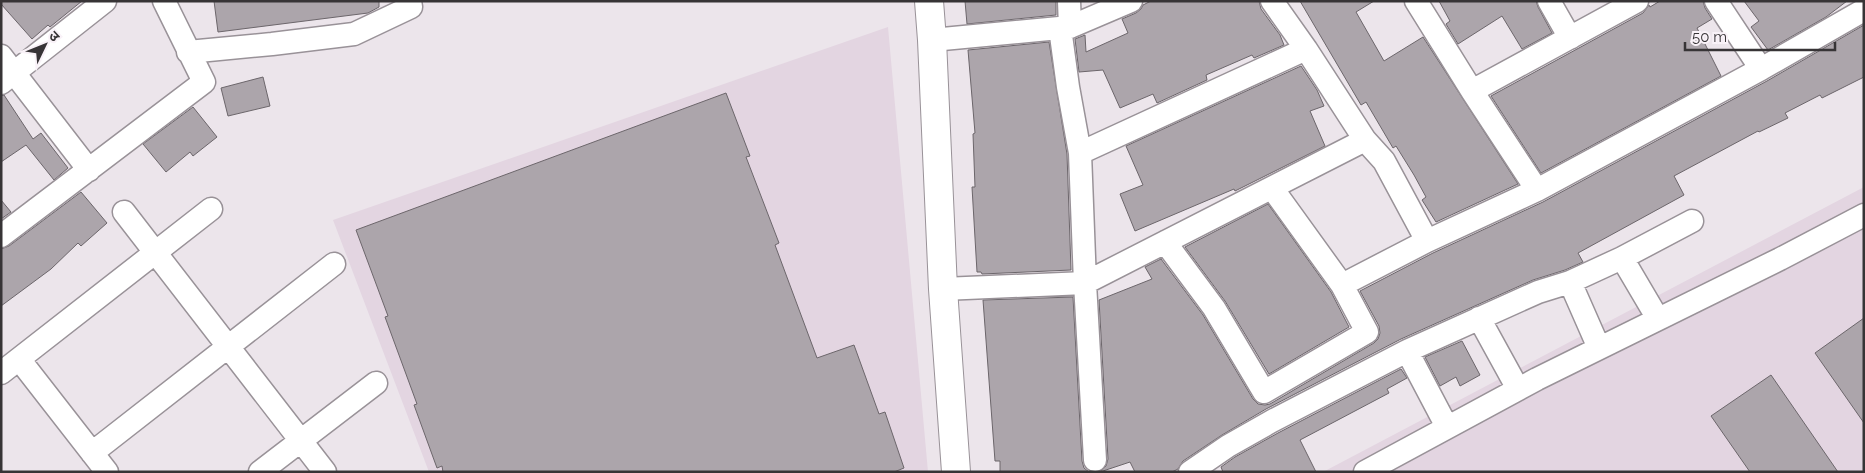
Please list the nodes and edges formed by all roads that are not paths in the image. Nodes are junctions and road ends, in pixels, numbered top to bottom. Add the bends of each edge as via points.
1 (105, 1) edge
2 (164, 1) edge
3 (410, 1) edge
4 (929, 1) edge
5 (1069, 1) edge
6 (1131, 1) edge
7 (1272, 1) edge
8 (1416, 1) edge
9 (1549, 1) edge
10 (1637, 1) edge
11 (1716, 1) edge
12 (1864, 10) edge
13 (1065, 28) junction
14 (1570, 38) junction
15 (932, 40) junction
16 (1306, 49) junction
17 (188, 52) junction
18 (1761, 69) junction
19 (6, 71) edge
20 (1472, 91) junction
21 (1365, 140) junction
22 (1080, 153) junction
23 (89, 170) junction
24 (1272, 188) junction
25 (1537, 190) junction
26 (211, 209) dead end
27 (124, 212) dead end
28 (1864, 214) edge
29 (1692, 221) dead end
30 (1, 236) edge
31 (1427, 241) junction
32 (1165, 242) junction
33 (157, 253) junction
34 (1622, 258) junction
35 (334, 264) dead end
36 (1570, 282) junction
37 (1085, 283) junction
38 (1342, 285) junction
39 (943, 290) junction
40 (1479, 318) junction
41 (1658, 319) junction
42 (228, 346) junction
43 (1599, 348) junction
44 (1407, 351) junction
45 (20, 359) junction
46 (1, 373) edge
47 (376, 383) dead end
48 (1518, 389) junction
49 (1447, 428) junction
50 (301, 440) junction
51 (92, 453) junction
52 (1095, 460) dead end
53 (106, 472) edge
54 (260, 472) edge
55 (325, 472) edge
56 (956, 472) edge
57 (1190, 472) edge
58 (1365, 472) edge

1 - 19 street
2 - 17 street
3 - 17 street via 411,7 354,34
4 - 15 street
5 - 13 street
6 - 13 street
7 - 16 street
8 - 20 street
9 - 14 street
10 - 14 street
11 - 18 street
12 - 18 street
13 - 15 street
13 - 22 street via 1068,86
14 - 20 street
15 - 39 street
16 - 21 street
16 - 22 street
17 - 23 street via 204,82
18 - 25 street
19 - 23 street
20 - 25 street
21 - 24 street
21 - 31 street via 1384,160
22 - 37 street
23 - 30 street
24 - 32 street
24 - 38 street
25 - 31 street
26 - 33 street
27 - 33 street
28 - 41 street via 1780,260
29 - 34 street
31 - 38 street
32 - 37 street
32 - 38 street via 1214,308 1264,392 1367,332
33 - 42 street
33 - 45 street
34 - 36 street
34 - 41 street
35 - 42 street
36 - 40 street
36 - 43 street
37 - 39 street
37 - 52 street
39 - 56 street
40 - 44 street
40 - 48 street
41 - 43 street
42 - 50 street
42 - 51 street
43 - 48 street
44 - 49 street
44 - 57 street via 1272,421
45 - 46 street
45 - 51 street
47 - 50 street
48 - 49 street
49 - 58 street
50 - 54 street
50 - 55 street
51 - 53 street

